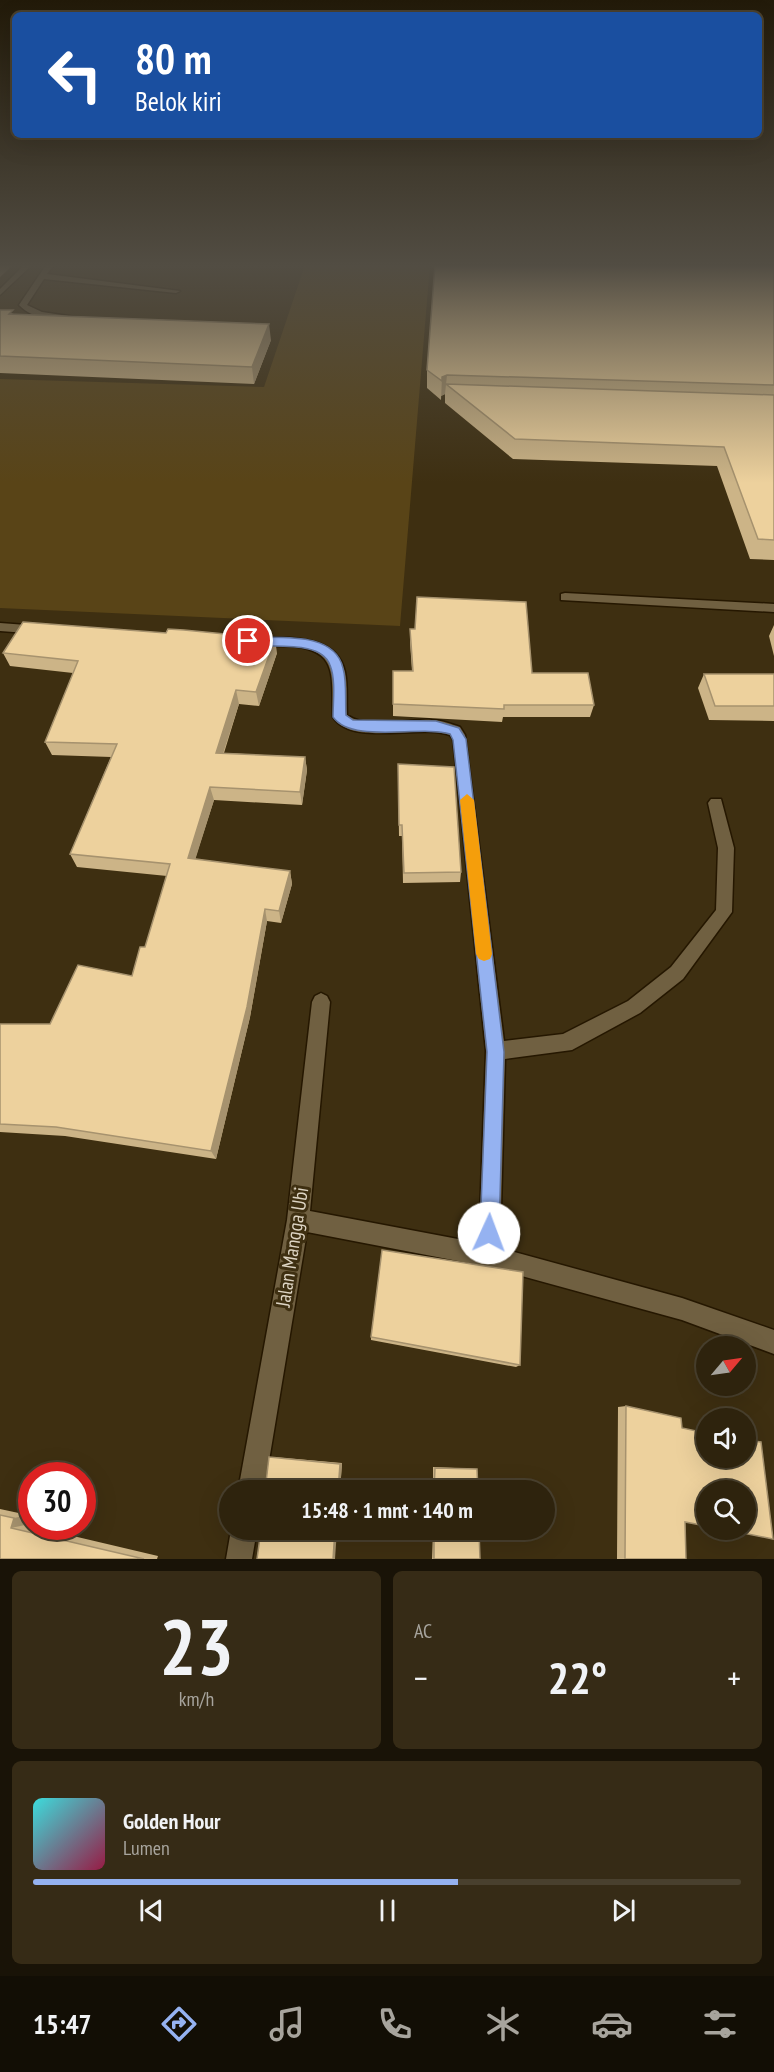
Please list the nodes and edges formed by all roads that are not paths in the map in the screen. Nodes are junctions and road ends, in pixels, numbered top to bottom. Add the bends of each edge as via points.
1 (565, 597) dead end
2 (774, 608) edge
3 (0, 627) edge
4 (58, 631) edge
5 (245, 641) edge
6 (716, 803) dead end
7 (321, 1002) dead end
8 (496, 1052) junction
9 (297, 1220) junction
10 (489, 1256) junction
11 (774, 1342) edge
12 (253, 1480) edge
13 (242, 1540) edge
14 (239, 1559) edge

1 - 2 street
3 - 4 street
5 - 8 street via 315,645 332,657 337,668 340,717 349,724 436,725 455,731 460,739
6 - 8 street via 726,848 724,912 677,973 634,1007 566,1043
7 - 9 street, Jalan Mangga Ubi
8 - 10 street
9 - 10 street
9 - 12 street, Jalan Mangga Ubi
10 - 11 street via 682,1309
13 - 14 street

